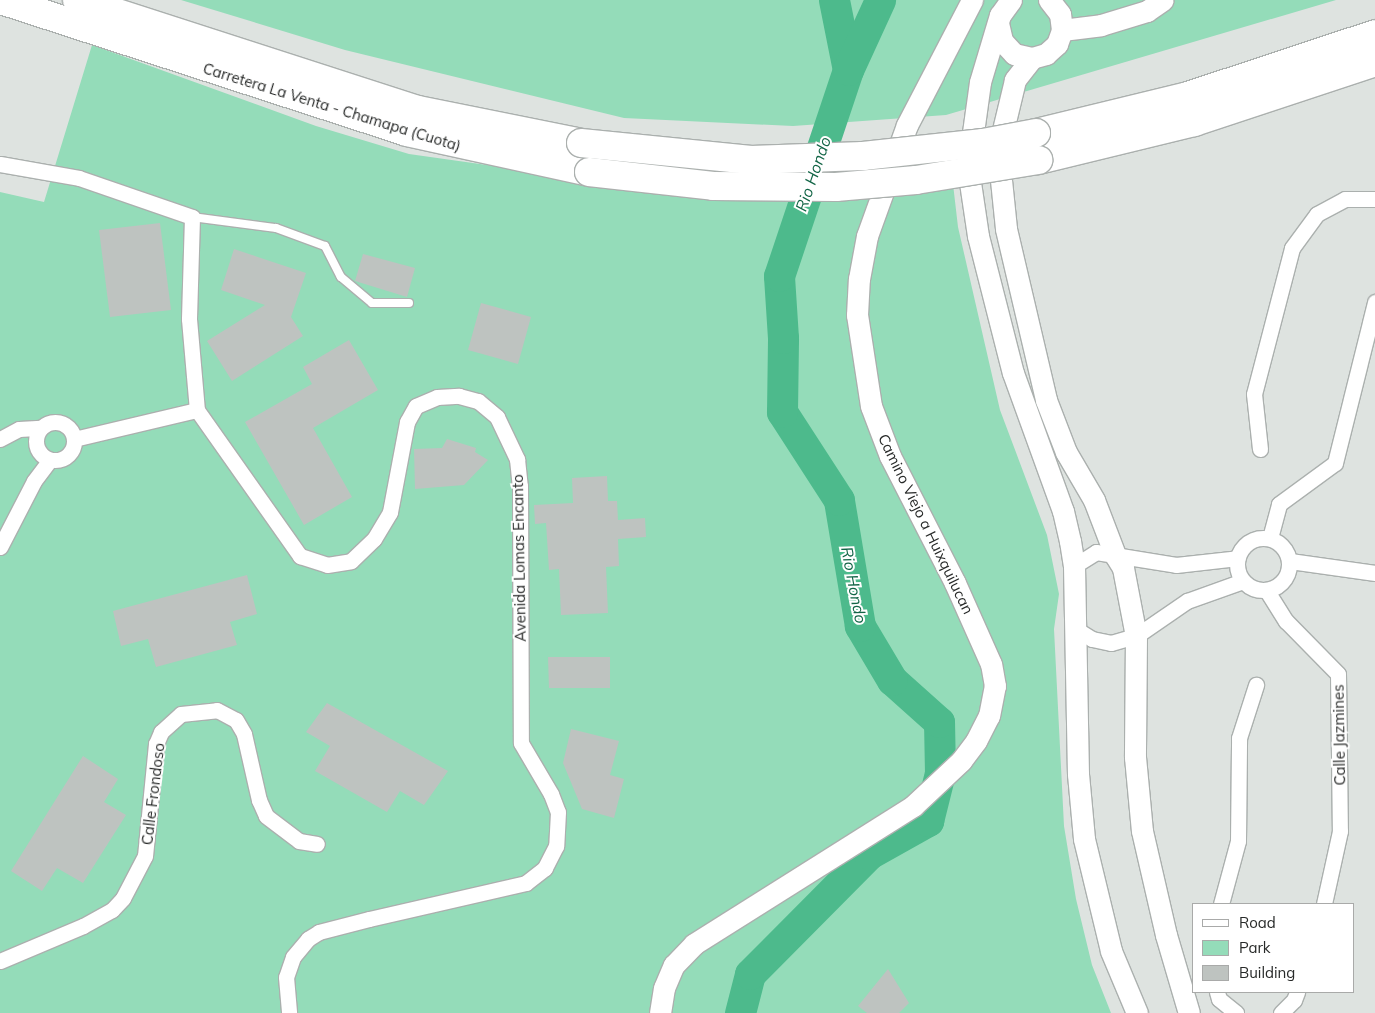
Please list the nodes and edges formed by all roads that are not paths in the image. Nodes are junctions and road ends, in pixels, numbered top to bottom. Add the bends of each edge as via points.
1 (1, 0) edge
2 (77, 0) edge
3 (972, 0) edge
4 (1011, 0) edge
5 (1049, 0) edge
6 (1163, 0) edge
7 (998, 23) junction
8 (1062, 30) junction
9 (1375, 34) edge
10 (1032, 58) junction
11 (1375, 62) edge
12 (0, 164) edge
13 (1375, 199) edge
14 (192, 217) junction
15 (1375, 302) edge
16 (409, 303) dead end
17 (197, 410) junction
18 (41, 428) junction
19 (0, 439) edge
20 (74, 439) junction
21 (1260, 449) dead end
22 (50, 460) junction
23 (1270, 538) junction
24 (0, 547) edge
25 (1115, 555) junction
26 (1238, 558) junction
27 (1290, 561) junction
28 (1074, 566) junction
29 (1375, 573) edge
30 (1243, 581) junction
31 (1267, 590) junction
32 (1076, 629) junction
33 (1136, 636) junction
34 (1256, 686) dead end
35 (317, 844) dead end
36 (1221, 903) edge
37 (1324, 903) edge
38 (0, 961) edge
39 (1217, 993) edge
40 (1297, 993) edge
41 (289, 1013) edge
42 (660, 1013) edge
43 (1137, 1013) edge
44 (1189, 1013) edge
45 (1236, 1013) edge
46 (1282, 1013) edge

1 - 11 highway, Carretera La Venta - Chamapa (Cuota), bridge via 407,132 589,172 713,186 836,187 916,180 1038,160 1194,122
2 - 9 highway, Carretera La Venta - Chamapa (Cuota), bridge via 418,110 581,143 751,160 863,156 983,143 1036,133 1188,96
3 - 42 main road, Camino Viejo a Huixquilucan via 907,125 867,236 859,279 858,315 871,406 890,456 992,664 995,686 989,716 961,761 926,795 845,851 694,944 674,965 664,988
4 - 7 main road via 1003,8
5 - 8 main road via 1060,14
6 - 8 main road via 1147,11 1119,20
7 - 10 main road via 1005,46 1014,54
7 - 28 main road via 980,82 968,170 978,236 998,318 1033,437 1063,511
8 - 10 main road via 1052,50
10 - 25 main road via 1016,80 998,151 1006,229 1046,400 1066,452 1094,500
12 - 14 street via 79,178
13 - 21 street via 1345,199 1316,214 1292,248 1254,394
14 - 16 lane via 276,228 324,246 341,277 372,303
14 - 17 street via 189,319
15 - 23 street via 1335,463 1278,504
17 - 20 street
17 - 41 street, Avenida Lomas Encanto via 300,556 326,565 351,560 374,538 390,512 407,422 416,406 437,397 459,396 478,401 497,417 517,459 520,486 521,743 558,812 556,846 545,868 526,883 319,932 308,939 293,957 286,977
18 - 19 street via 19,429
18 - 20 street via 50,422 61,422 70,429
18 - 22 street via 36,447
20 - 22 street via 68,456
22 - 24 street via 34,481
23 - 26 street via 1256,539 1244,546
23 - 27 street via 1283,546
25 - 26 street via 1176,565
25 - 28 street via 1096,552
25 - 33 main road via 1124,568
26 - 30 street via 1238,570
27 - 29 street
27 - 31 street via 1288,575 1280,585
28 - 32 main road
30 - 31 street via 1254,589
30 - 33 street via 1187,601
31 - 37 street, Calle Jazmines via 1286,621 1338,674 1340,831
32 - 33 street via 1092,639 1111,643
32 - 43 main road via 1078,774 1084,839 1111,951
33 - 44 main road via 1135,757 1142,831 1166,935
34 - 36 street via 1239,738 1238,840
35 - 38 street, Calle Frondoso via 299,841 266,816 244,734 236,720 217,710 180,714 160,732 156,744 145,856 123,898 112,910 84,926
39 - 45 street via 1219,999
40 - 46 street

